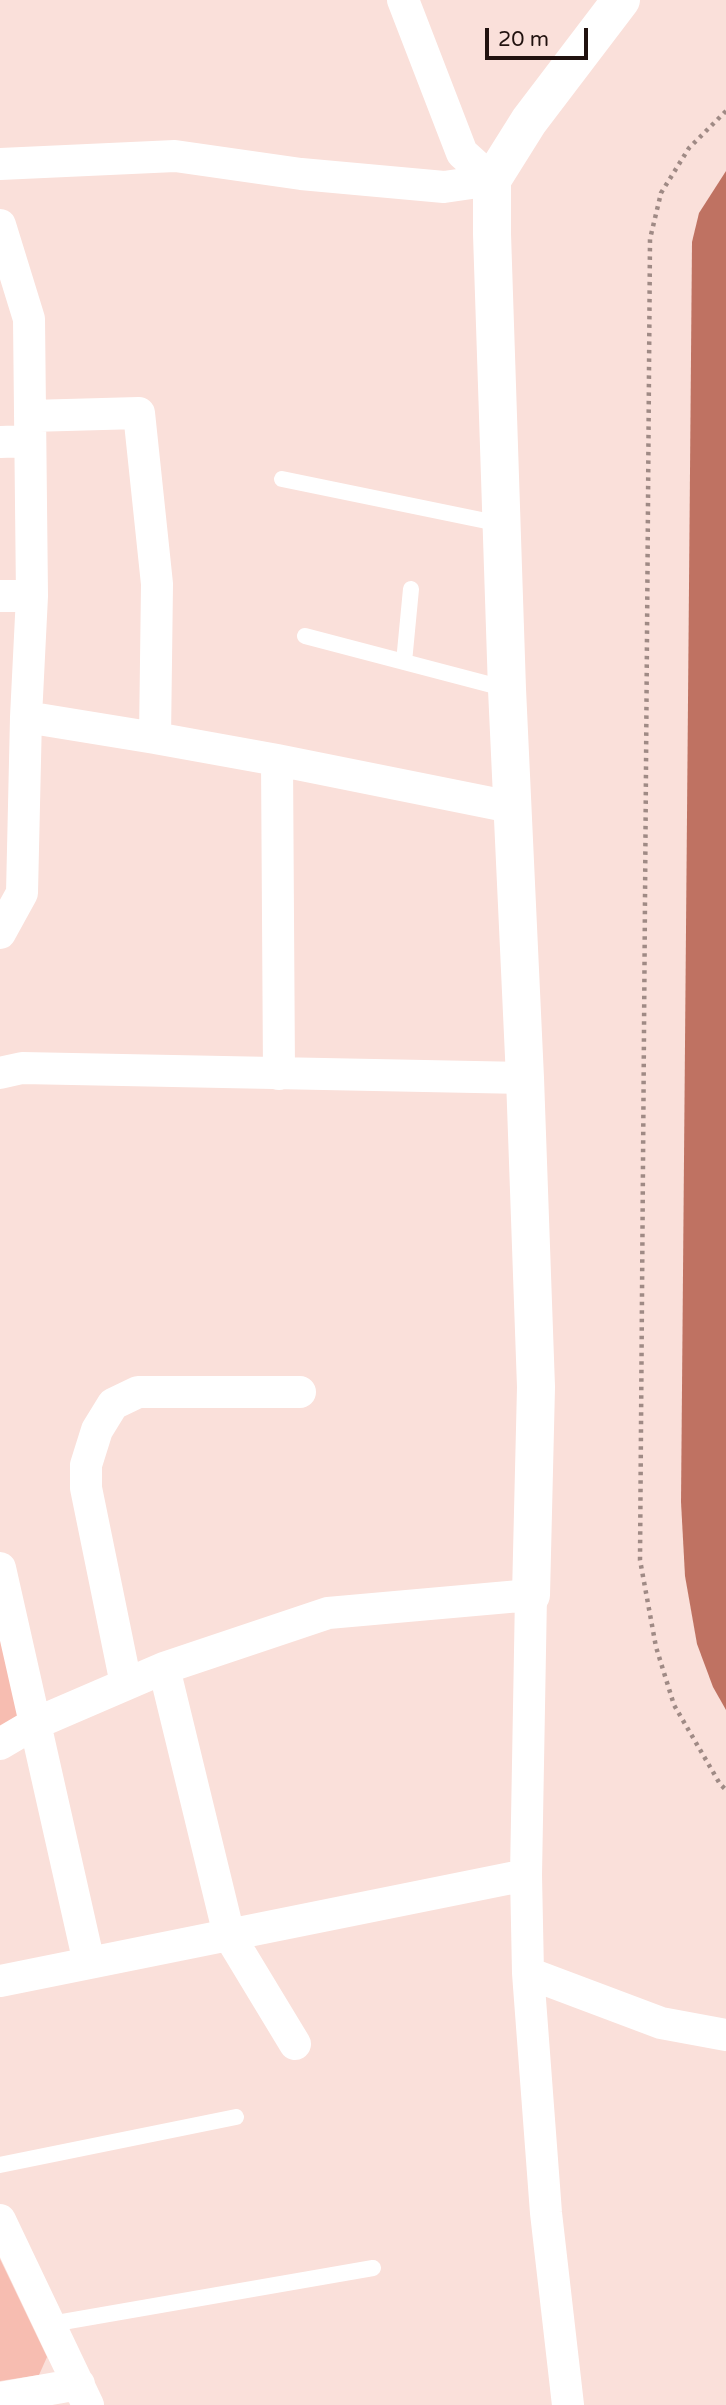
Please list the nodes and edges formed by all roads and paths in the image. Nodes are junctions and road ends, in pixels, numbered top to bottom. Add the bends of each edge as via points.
1 (403, 0) edge
2 (621, 0) edge
3 (726, 111) edge
4 (0, 164) edge
5 (492, 180) junction
6 (0, 225) edge
7 (9, 277) edge
8 (20, 433) edge
9 (282, 478) dead end
10 (501, 524) junction
11 (411, 589) dead end
12 (0, 596) edge
13 (32, 596) junction
14 (305, 636) dead end
15 (404, 662) junction
16 (507, 689) junction
17 (26, 718) junction
18 (155, 738) junction
19 (13, 752) edge
20 (278, 760) junction
21 (511, 807) junction
22 (2, 925) edge
23 (0, 1073) edge
24 (279, 1074) junction
25 (525, 1078) junction
26 (300, 1392) dead end
27 (0, 1568) edge
28 (531, 1595) junction
29 (164, 1668) junction
30 (126, 1684) junction
31 (34, 1724) junction
32 (0, 1744) edge
33 (726, 1790) edge
34 (526, 1875) junction
35 (229, 1935) junction
36 (89, 1963) junction
37 (528, 1973) junction
38 (0, 1981) edge
39 (726, 2035) edge
40 (295, 2044) dead end
41 (236, 2117) dead end
42 (0, 2165) edge
43 (0, 2220) edge
44 (373, 2268) dead end
45 (51, 2324) junction
46 (83, 2395) edge
47 (0, 2398) edge
48 (568, 2405) edge

1 - 5 street via 462,153
2 - 5 street via 529,121
3 - 33 path via 689,148 661,193 650,239 640,1546 656,1647 674,1705
4 - 5 street via 175,156 300,174 444,187
5 - 10 street
6 - 7 street
7 - 8 street via 29,319
8 - 13 street
8 - 18 street via 139,413 157,584
9 - 10 lane
10 - 16 street
11 - 15 lane
12 - 13 street
13 - 17 street
14 - 15 lane
15 - 16 lane
16 - 21 street
17 - 18 street
17 - 19 street
18 - 20 street
19 - 22 street via 22,893
20 - 21 street
20 - 24 street
21 - 25 street
23 - 24 street via 22,1068
24 - 25 street
25 - 28 street via 536,1387
26 - 30 street via 138,1392 113,1404 97,1430 86,1465 86,1488
27 - 31 street
28 - 29 street via 328,1613
28 - 34 street
29 - 30 street
29 - 35 street
30 - 31 street
31 - 32 street
31 - 36 street
34 - 35 street
34 - 37 street
35 - 36 street
35 - 40 street
36 - 38 street
37 - 39 street via 661,2023
37 - 48 street via 546,2213
41 - 42 lane
43 - 45 street
44 - 45 lane
45 - 46 street
46 - 47 street

